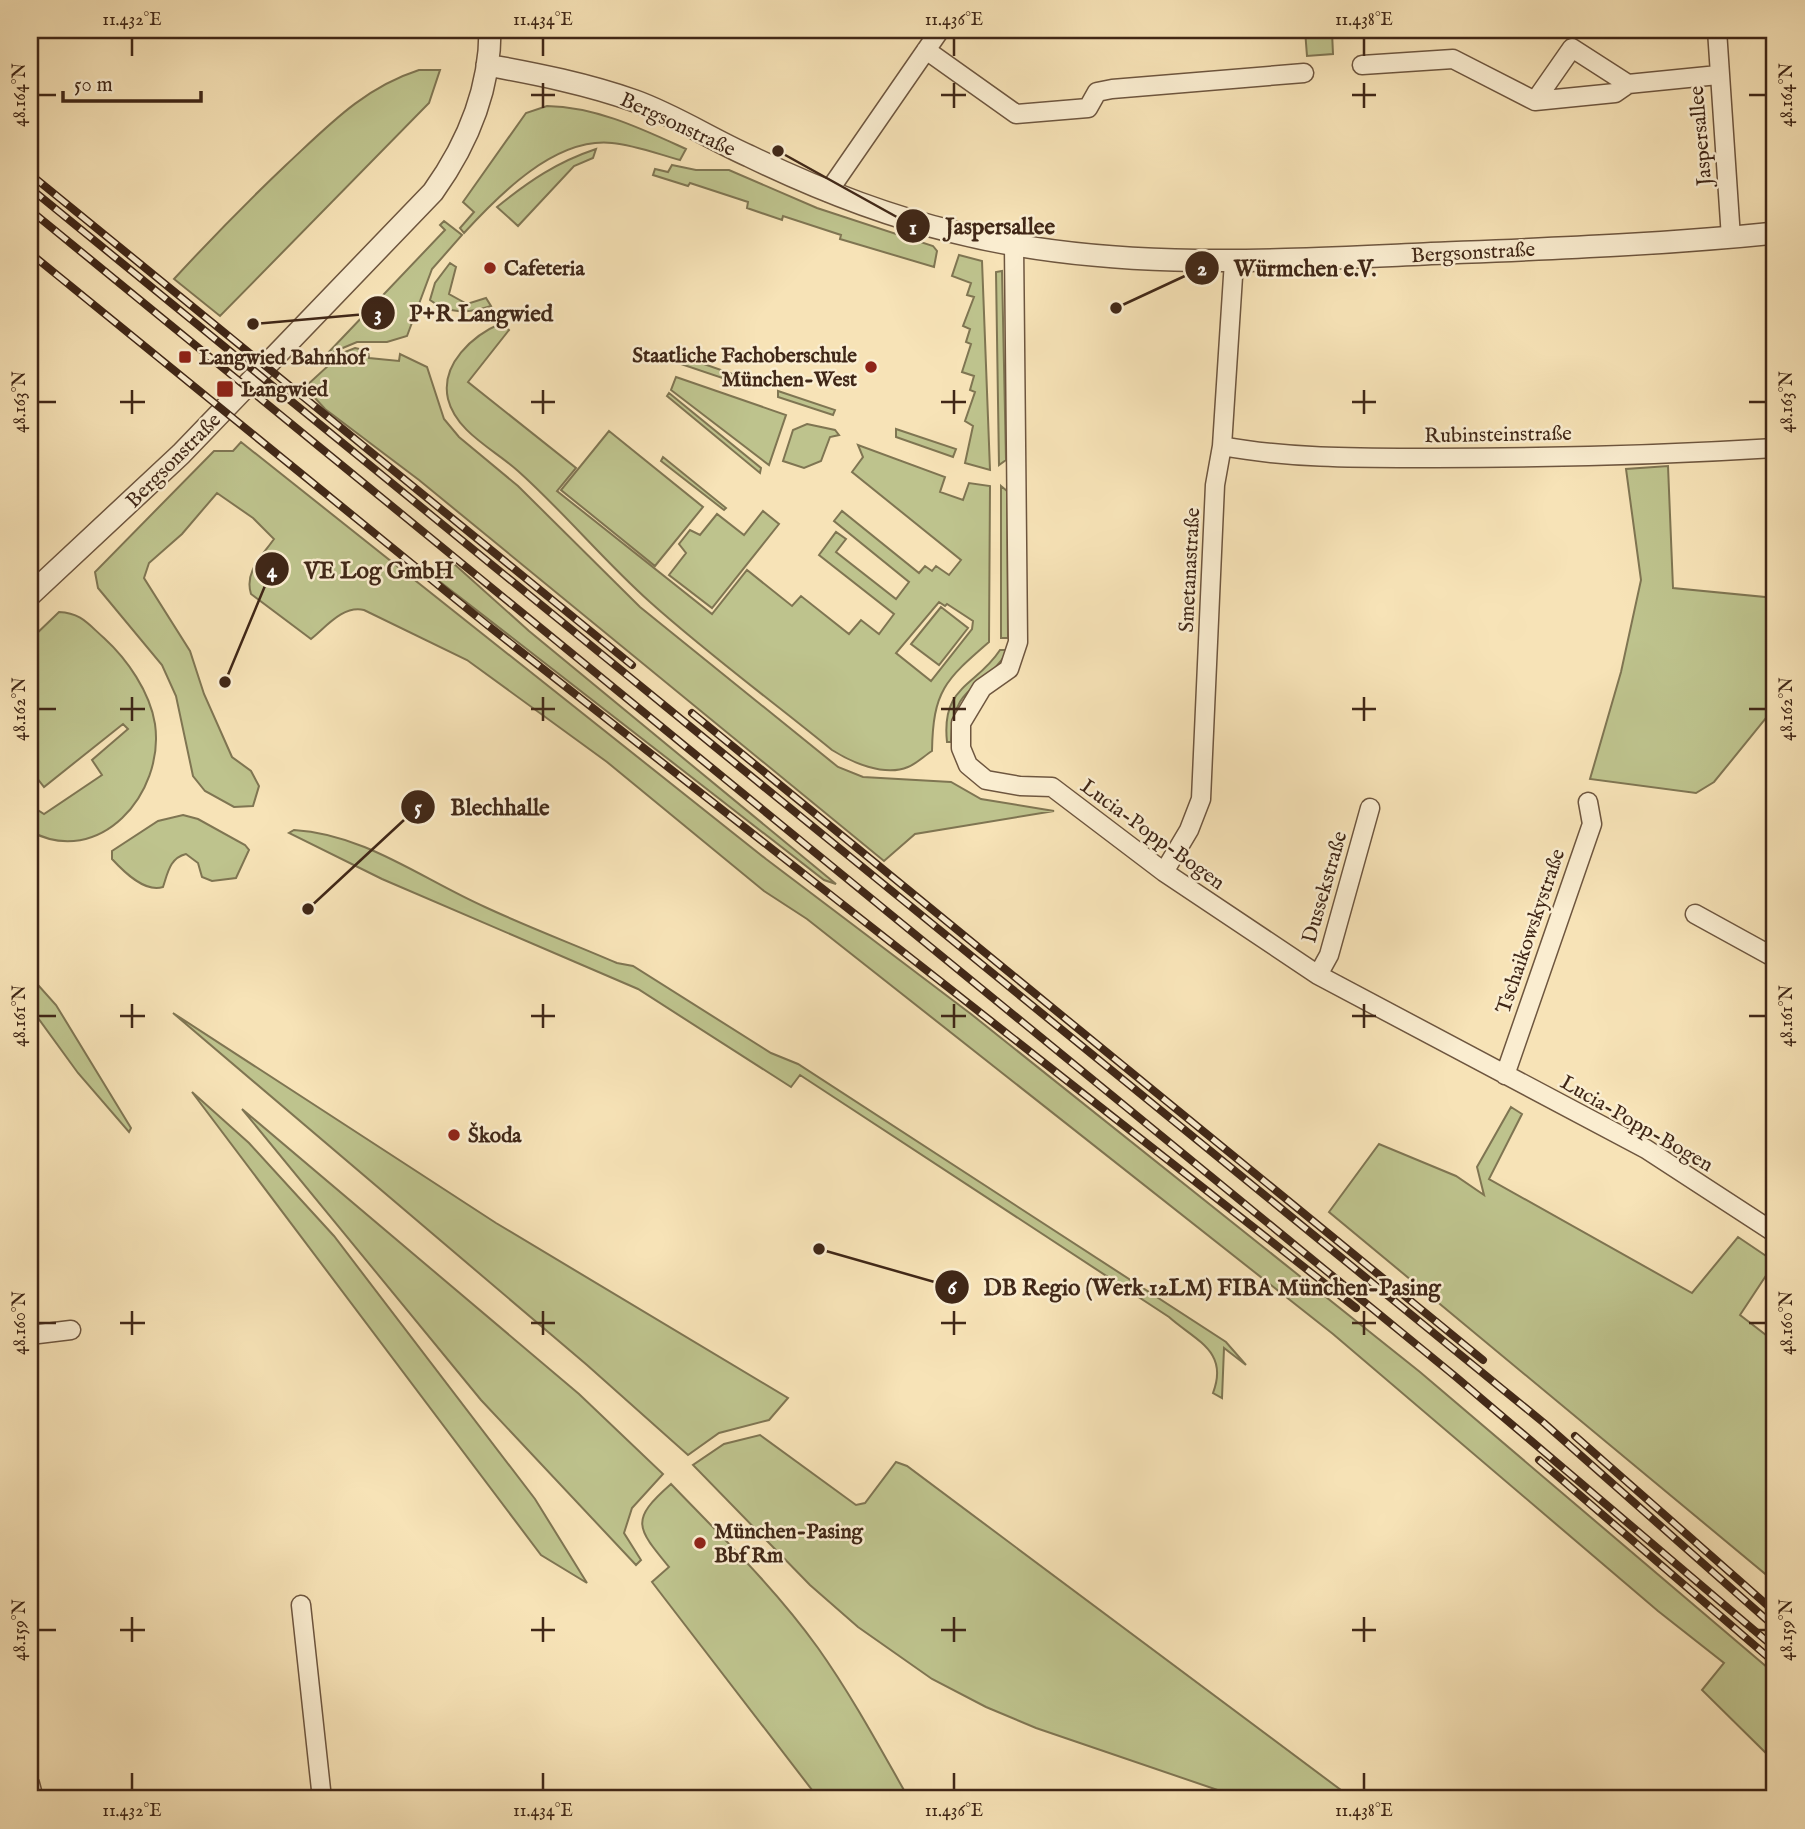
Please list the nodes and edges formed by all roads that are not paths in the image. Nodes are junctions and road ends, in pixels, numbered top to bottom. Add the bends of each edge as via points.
1 (489, 30) edge
2 (940, 30) edge
3 (1717, 30) edge
4 (926, 50) junction
5 (487, 65) junction
6 (1362, 65) dead end
7 (1304, 73) dead end
8 (1718, 75) junction
9 (1628, 84) junction
10 (1535, 101) junction
11 (828, 192) junction
12 (1775, 233) edge
13 (1731, 238) junction
14 (1014, 245) junction
15 (1234, 261) junction
16 (1222, 446) junction
17 (1775, 448) edge
18 (30, 595) edge
19 (1588, 802) dead end
20 (1370, 808) dead end
21 (1164, 872) junction
22 (1695, 914) dead end
23 (1775, 958) edge
24 (1318, 975) junction
25 (1505, 1075) junction
26 (1775, 1233) edge
27 (71, 1330) dead end
28 (30, 1335) edge
29 (301, 1605) dead end
30 (30, 1784) edge
31 (34, 1799) edge
32 (321, 1799) edge

1 - 5 street
2 - 4 street
3 - 8 street, Jaspersallee
4 - 7 street via 1016,114 1088,108 1097,92 1105,90
4 - 11 street
5 - 11 street, Bergsonstraße via 570,82 639,103
5 - 18 street, Bergsonstraße via 480,104 458,155 419,208 181,454
6 - 10 street via 1453,59
8 - 9 street
8 - 13 street, Jaspersallee
9 - 10 street via 1615,93
9 - 10 street via 1572,48
11 - 14 street, Bergsonstraße via 930,226
12 - 13 street, Bergsonstraße
13 - 15 street, Bergsonstraße
14 - 15 street, Bergsonstraße via 1122,258
14 - 21 street, Lucia-Popp-Bogen via 1018,642 1009,669 982,688 961,723 961,748 968,765 986,780 1052,787
15 - 16 street, Smetanastraße
16 - 17 street, Rubinsteinstraße via 1264,454 1441,458 1661,455
16 - 21 street, Smetanastraße via 1215,485 1201,799
19 - 25 street, Tschaikowskystraße via 1592,824
20 - 24 street, Dussekstraße via 1329,955
21 - 24 street, Lucia-Popp-Bogen
22 - 23 street
24 - 25 street, Lucia-Popp-Bogen
25 - 26 street, Lucia-Popp-Bogen via 1646,1149
27 - 28 street
29 - 32 street
30 - 31 street

